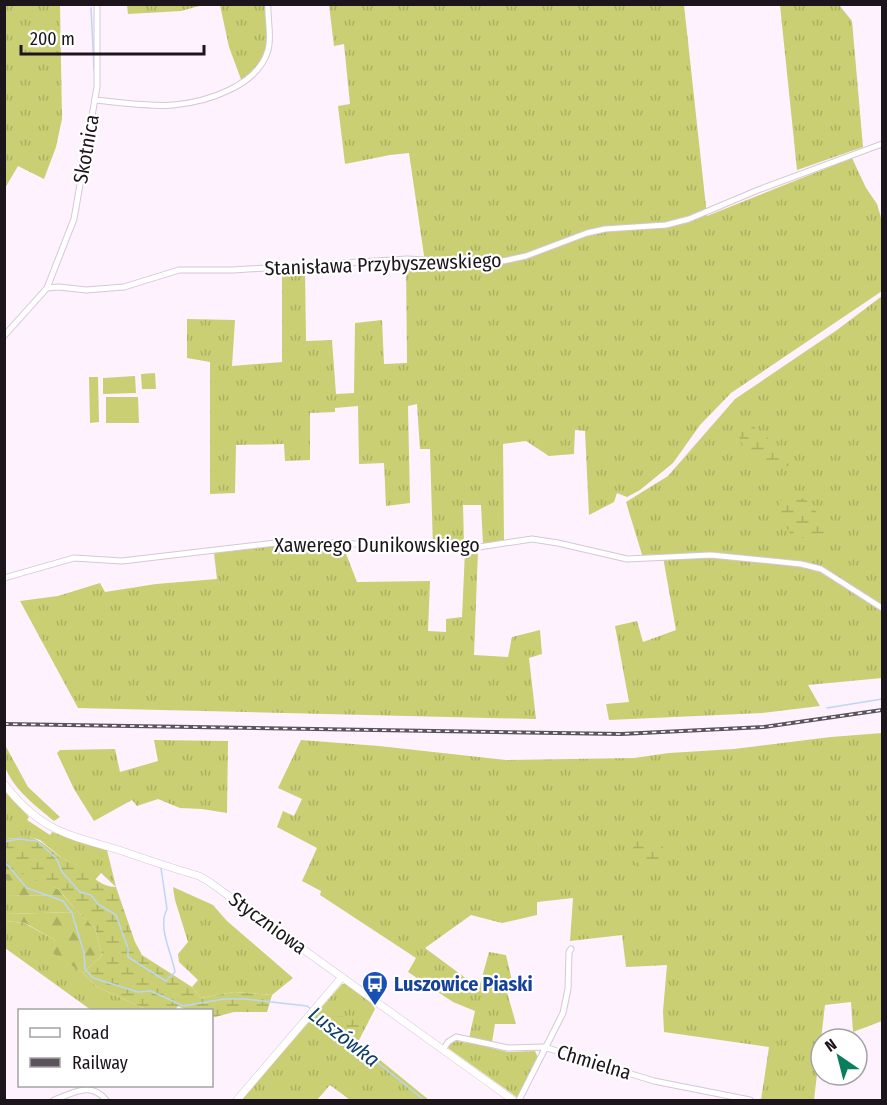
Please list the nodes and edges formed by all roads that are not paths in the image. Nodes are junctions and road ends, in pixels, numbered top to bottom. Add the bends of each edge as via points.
1 (97, 4) edge
2 (268, 4) edge
3 (95, 100) junction
4 (882, 144) edge
5 (47, 288) junction
6 (4, 336) edge
7 (4, 578) edge
8 (882, 608) edge
9 (4, 784) edge
10 (571, 949) dead end
11 (342, 976) junction
12 (544, 1047) junction
13 (443, 1050) junction
14 (54, 1101) edge
15 (106, 1101) edge
16 (237, 1101) edge
17 (513, 1101) edge
18 (519, 1101) edge
19 (750, 1101) edge

1 - 3 street, Skotnica
2 - 3 street via 269,48 255,73 243,83 184,104
3 - 5 street, Skotnica via 74,219
4 - 5 street, Stanisława Przybyszewskiego via 689,219 587,233 503,261 407,259 243,270 179,270 124,287
5 - 6 street
7 - 8 street, Xawerego Dunikowskiego via 74,558 122,561 276,543 432,549 532,539 627,559 711,555 801,564 820,568
9 - 11 street, Styczniowa via 29,811 58,831 199,876
10 - 12 street via 567,999
11 - 13 street, Styczniowa
11 - 16 street
12 - 13 street, Chmielna via 508,1048 456,1037
12 - 18 street
12 - 19 street, Chmielna via 654,1081
13 - 17 street, Styczniowa
14 - 15 street via 90,1089 98,1091

